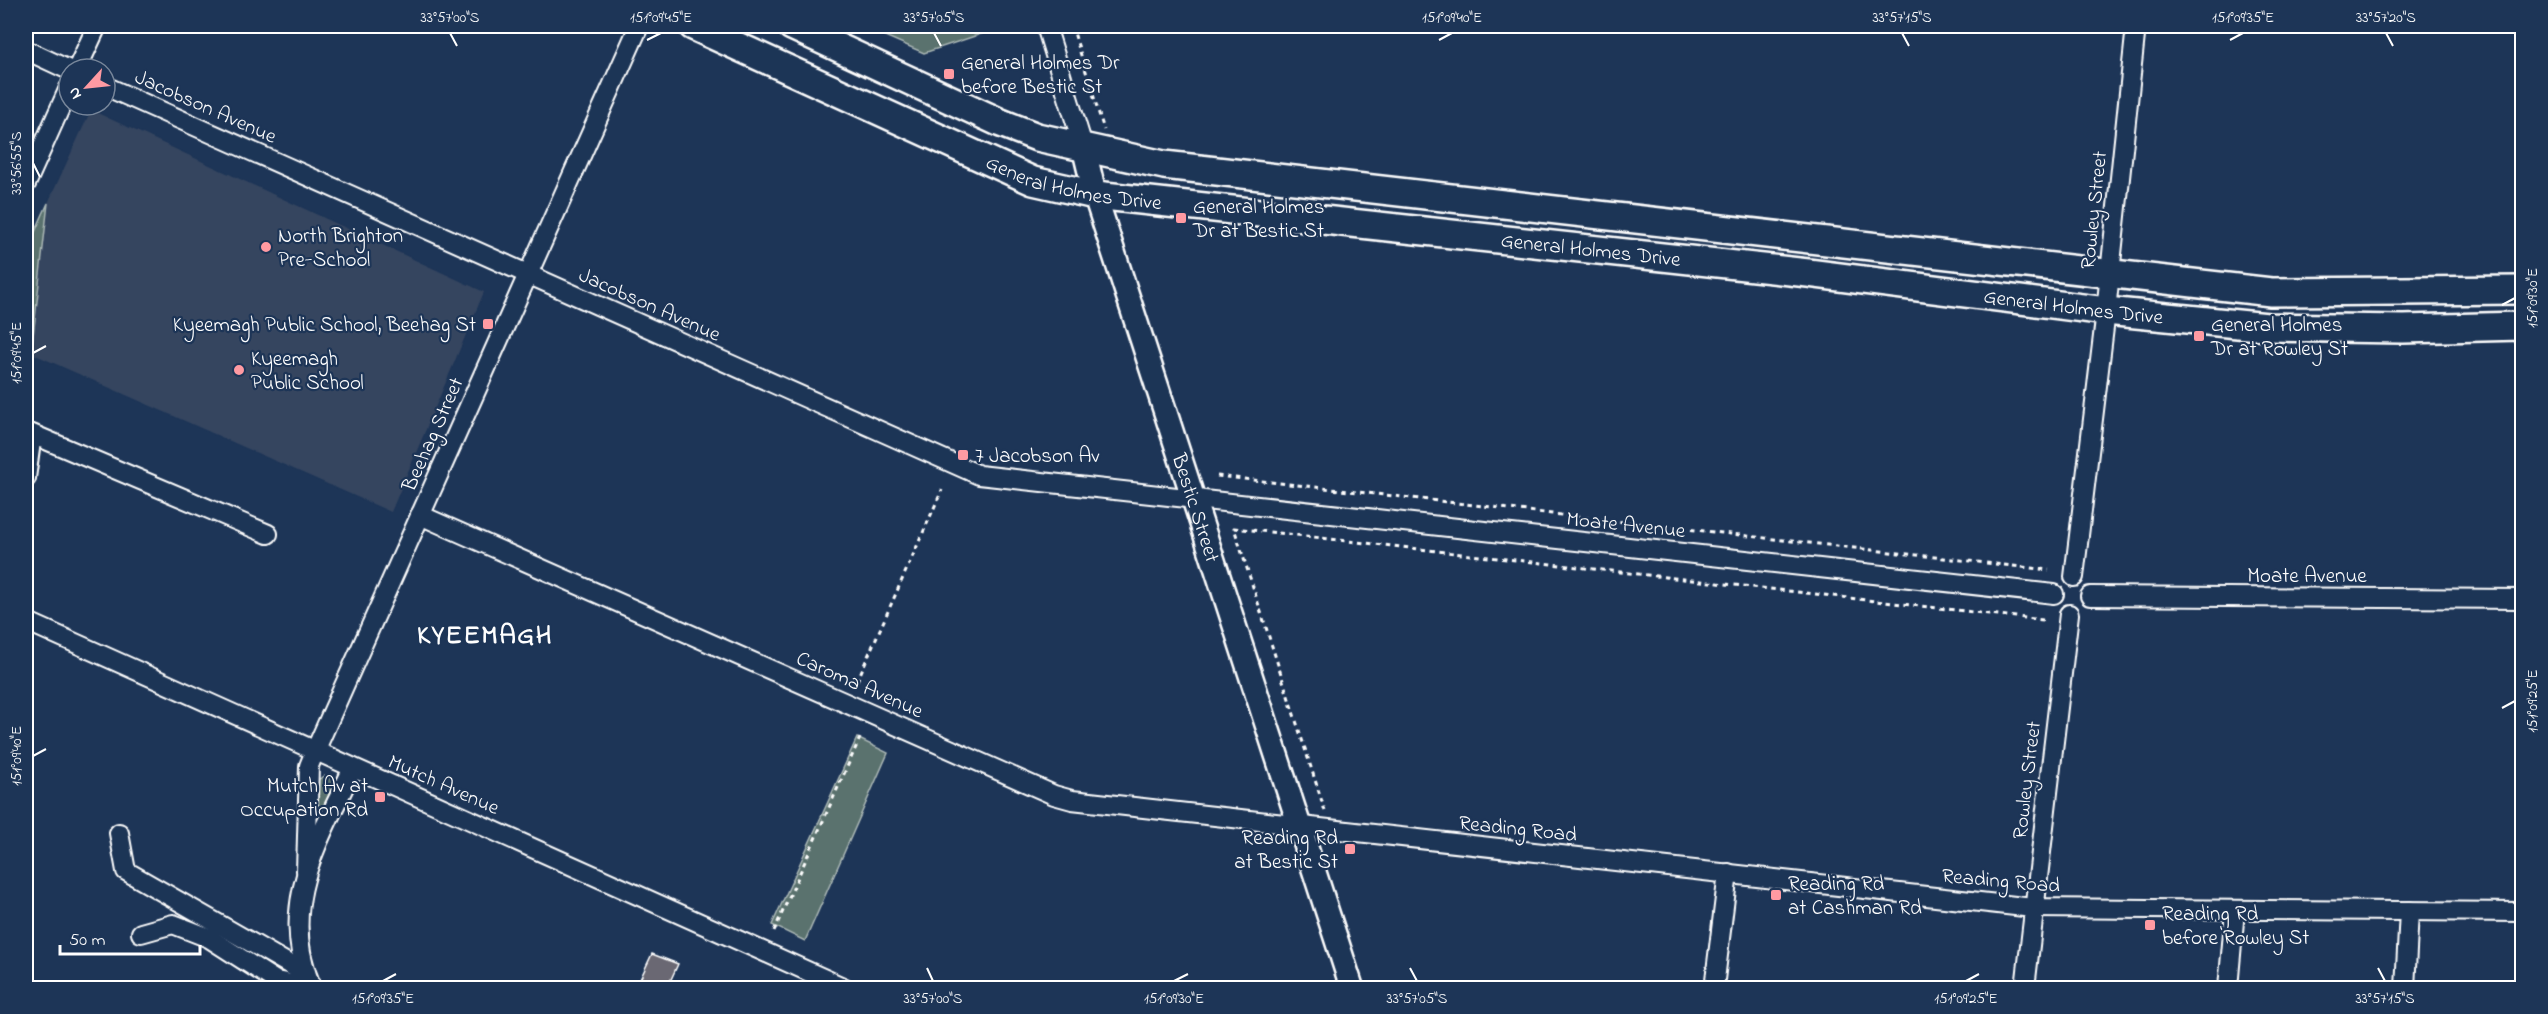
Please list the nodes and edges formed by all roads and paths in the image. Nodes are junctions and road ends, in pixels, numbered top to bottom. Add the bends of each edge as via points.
1 (97, 26) edge
2 (639, 26) edge
3 (693, 26) edge
4 (792, 26) edge
5 (1046, 26) edge
6 (1072, 26) edge
7 (2136, 26) edge
8 (26, 50) edge
9 (83, 57) edge
10 (57, 64) edge
11 (117, 91) edge
12 (57, 115) edge
13 (1094, 140) junction
14 (26, 184) edge
15 (1095, 195) junction
16 (2109, 273) junction
17 (528, 274) junction
18 (2523, 290) edge
19 (2106, 310) junction
20 (2523, 326) edge
21 (1217, 476) dead end
22 (26, 478) edge
23 (942, 490) dead end
24 (1194, 499) junction
25 (420, 515) junction
26 (268, 534) dead end
27 (2049, 570) dead end
28 (2074, 578) junction
29 (2054, 594) junction
30 (2090, 596) junction
31 (2523, 599) edge
32 (2069, 614) junction
33 (2043, 620) dead end
34 (26, 621) edge
35 (857, 681) dead end
36 (860, 738) dead end
37 (315, 751) junction
38 (353, 768) junction
39 (1325, 811) dead end
40 (1299, 827) junction
41 (119, 833) dead end
42 (306, 871) junction
43 (1728, 873) junction
44 (2033, 908) junction
45 (2235, 909) junction
46 (2409, 911) junction
47 (2523, 912) edge
48 (774, 931) dead end
49 (141, 933) dead end
50 (310, 984) edge
51 (845, 988) edge
52 (1352, 988) edge
53 (1714, 988) edge
54 (2025, 988) edge
55 (2228, 988) edge
56 (2405, 988) edge

1 - 9 street
2 - 17 street, Beehag Street
3 - 15 highway, General Holmes Drive via 1033,181
4 - 13 highway, General Holmes Drive via 1037,137
5 - 13 street, Bestic Street
6 - 13 path
7 - 16 street, Rowley Street
8 - 10 street
11 - 17 street, Jacobson Avenue
12 - 14 street
13 - 15 main road, Bestic Street
13 - 16 highway, General Holmes Drive via 1164,165
15 - 19 highway, General Holmes Drive via 1785,270
15 - 24 main road, Bestic Street
16 - 18 highway, General Holmes Drive via 2271,292
16 - 19 street, Rowley Street
17 - 24 street, Jacobson Avenue via 972,472
17 - 25 street, Beehag Street
19 - 20 highway, General Holmes Drive via 2268,327
19 - 28 street, Rowley Street
21 - 27 path, Moate Avenue
22 - 26 street via 32,434
23 - 35 path
24 - 29 street, Moate Avenue
24 - 40 main road, Bestic Street
25 - 37 street, Beehag Street
25 - 40 street, Caroma Avenue via 1062,798
28 - 29 street via 2062,580
28 - 30 street via 2085,583
29 - 32 street via 2056,605
30 - 31 street, Moate Avenue
30 - 32 street via 2086,607
32 - 44 street, Rowley Street
33 - 39 path, Bestic Street via 1234,528
34 - 37 street, Mutch Avenue
36 - 48 path
37 - 38 street, Mutch Avenue
37 - 42 street, Beehag Street via 309,766
38 - 42 street
38 - 51 street, Mutch Avenue
40 - 43 street, Reading Road
40 - 52 main road, Bestic Street
41 - 50 street via 126,872
42 - 50 street via 299,929
43 - 44 street, Reading Road
43 - 53 street
44 - 45 street, Reading Road
44 - 54 street, Rowley Street
45 - 46 street, Reading Road
45 - 55 street
46 - 47 street, Reading Road
46 - 56 street
49 - 50 street via 173,924 208,938 276,981

